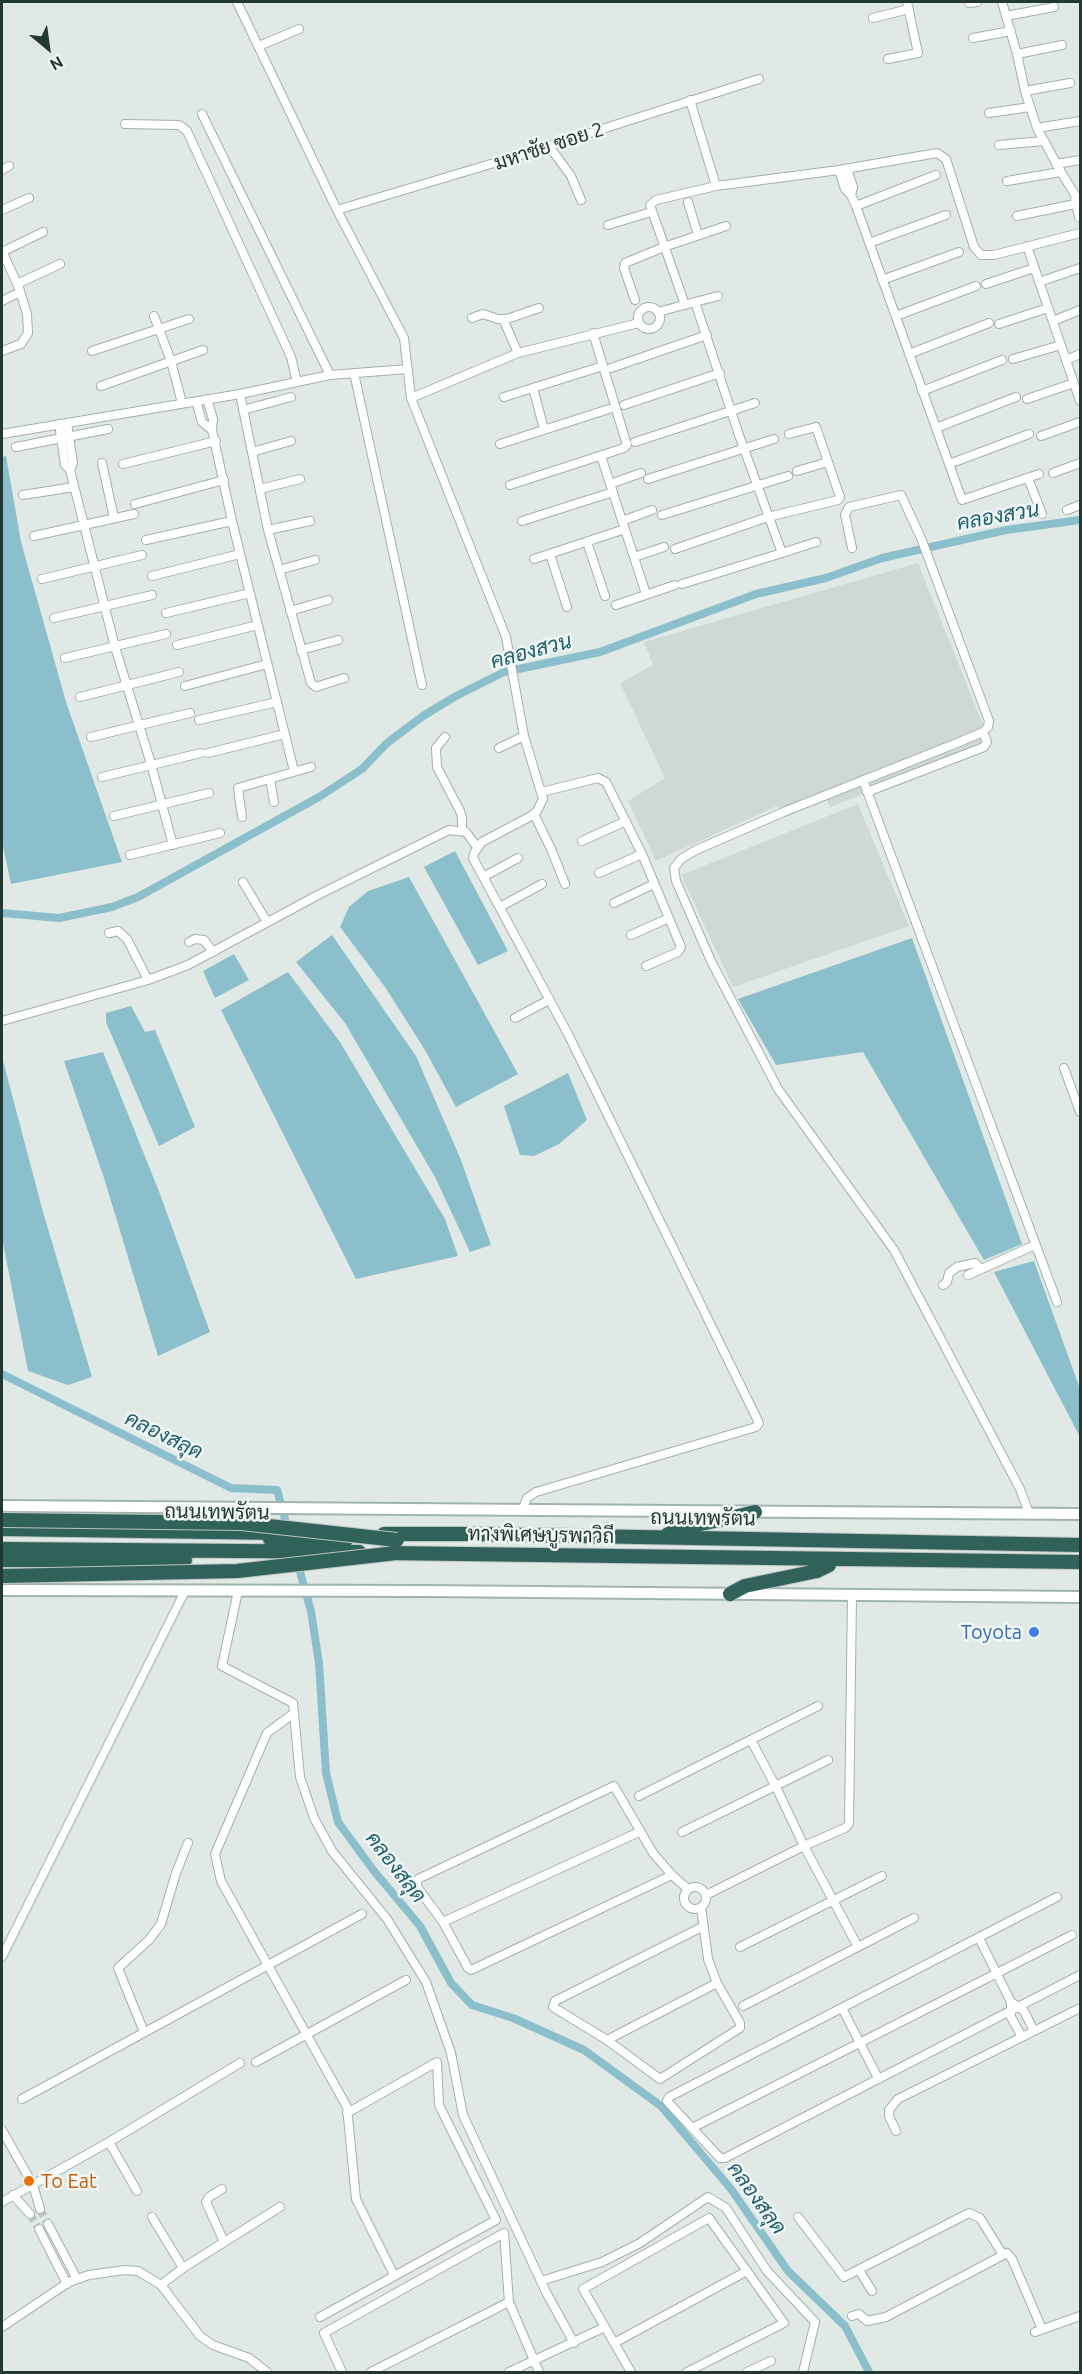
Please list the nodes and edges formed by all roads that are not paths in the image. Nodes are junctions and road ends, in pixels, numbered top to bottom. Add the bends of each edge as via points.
1 (237, 2) edge
2 (1002, 2) edge
3 (908, 5) edge
4 (1054, 7) dead end
5 (1006, 16) junction
6 (873, 18) dead end
7 (299, 28) dead end
8 (1011, 31) junction
9 (973, 38) dead end
10 (1062, 45) dead end
11 (259, 46) junction
12 (1017, 54) junction
13 (888, 59) dead end
14 (759, 79) dead end
15 (1070, 83) dead end
16 (1025, 91) junction
17 (690, 100) junction
18 (1029, 107) junction
19 (988, 113) dead end
20 (202, 114) dead end
21 (1080, 121) edge
22 (125, 124) dead end
23 (1037, 128) junction
24 (1043, 141) junction
25 (999, 145) dead end
26 (549, 146) junction
27 (1080, 160) edge
28 (1056, 164) junction
29 (843, 169) junction
30 (1061, 172) junction
31 (936, 175) dead end
32 (1007, 181) dead end
33 (716, 186) junction
34 (29, 198) dead end
35 (581, 200) dead end
36 (688, 202) dead end
37 (1079, 203) edge
38 (856, 206) junction
39 (2, 210) edge
40 (338, 210) junction
41 (651, 212) junction
42 (946, 215) dead end
43 (1017, 216) dead end
44 (1079, 217) edge
45 (608, 225) dead end
46 (726, 226) dead end
47 (43, 232) dead end
48 (1080, 234) edge
49 (698, 235) junction
50 (869, 243) junction
51 (1027, 246) junction
52 (664, 247) junction
53 (959, 252) dead end
54 (3, 255) edge
55 (60, 264) dead end
56 (1034, 268) junction
57 (1080, 268) edge
58 (882, 280) junction
59 (1039, 282) junction
60 (986, 284) dead end
61 (976, 286) dead end
62 (19, 288) junction
63 (718, 296) dead end
64 (635, 300) dead end
65 (2, 301) edge
66 (695, 302) junction
67 (685, 305) junction
68 (539, 308) dead end
69 (1048, 308) junction
70 (1080, 310) edge
71 (658, 312) junction
72 (154, 316) dead end
73 (896, 316) junction
74 (472, 318) dead end
75 (189, 319) dead end
76 (503, 319) junction
77 (1053, 321) junction
78 (639, 323) junction
79 (989, 323) dead end
80 (999, 324) dead end
81 (159, 329) junction
82 (593, 333) junction
83 (707, 335) junction
84 (1061, 345) junction
85 (203, 350) dead end
86 (2, 351) edge
87 (92, 351) dead end
88 (519, 353) junction
89 (909, 354) junction
90 (1080, 354) edge
91 (1013, 359) dead end
92 (1002, 360) dead end
93 (1066, 360) junction
94 (171, 361) junction
95 (607, 367) junction
96 (408, 369) junction
97 (354, 373) junction
98 (720, 374) junction
99 (330, 375) junction
100 (297, 382) junction
101 (1074, 383) junction
102 (101, 386) dead end
103 (532, 388) junction
104 (922, 391) junction
105 (240, 394) junction
106 (1080, 396) edge
107 (291, 397) dead end
108 (504, 397) dead end
109 (1016, 397) dead end
110 (411, 398) junction
111 (207, 399) junction
112 (1027, 399) dead end
113 (196, 401) junction
114 (182, 403) junction
115 (755, 403) dead end
116 (624, 405) dead end
117 (609, 409) dead end
118 (243, 410) junction
119 (731, 410) junction
120 (1080, 422) edge
121 (63, 423) junction
122 (936, 428) junction
123 (108, 429) dead end
124 (544, 429) junction
125 (212, 430) junction
126 (2, 434) edge
127 (789, 434) dead end
128 (1029, 434) dead end
129 (1041, 436) dead end
130 (70, 437) junction
131 (60, 439) junction
132 (774, 439) dead end
133 (216, 441) junction
134 (291, 441) dead end
135 (635, 442) dead end
136 (500, 444) dead end
137 (16, 447) dead end
138 (744, 448) junction
139 (252, 452) junction
140 (601, 456) junction
141 (828, 462) junction
142 (102, 463) dead end
143 (1080, 463) edge
144 (123, 464) dead end
145 (949, 464) junction
146 (70, 470) junction
147 (797, 471) dead end
148 (641, 473) dead end
149 (1053, 473) dead end
150 (1038, 474) dead end
151 (788, 476) dead end
152 (1028, 478) junction
153 (300, 479) dead end
154 (648, 479) dead end
155 (224, 480) junction
156 (510, 485) dead end
157 (74, 487) junction
158 (757, 487) junction
159 (611, 488) junction
160 (260, 489) junction
161 (23, 495) dead end
162 (135, 504) dead end
163 (1080, 505) edge
164 (652, 510) dead end
165 (1067, 510) dead end
166 (134, 514) dead end
167 (1041, 514) dead end
168 (662, 515) dead end
169 (768, 517) junction
170 (114, 518) junction
171 (310, 520) dead end
172 (622, 520) junction
173 (232, 521) junction
174 (522, 521) dead end
175 (83, 525) junction
176 (625, 529) junction
177 (268, 530) junction
178 (34, 536) dead end
179 (146, 540) dead end
180 (587, 542) junction
181 (816, 542) dead end
182 (664, 547) dead end
183 (852, 548) dead end
184 (675, 549) dead end
185 (240, 554) junction
186 (550, 554) junction
187 (782, 554) junction
188 (142, 555) dead end
189 (634, 557) junction
190 (534, 559) dead end
191 (315, 560) dead end
192 (94, 566) junction
193 (279, 570) junction
194 (152, 576) dead end
195 (42, 579) dead end
196 (250, 593) junction
197 (646, 594) junction
198 (152, 595) dead end
199 (605, 596) dead end
200 (327, 600) dead end
201 (616, 605) dead end
202 (104, 606) junction
203 (567, 607) dead end
204 (290, 611) junction
205 (166, 613) dead end
206 (54, 618) dead end
207 (258, 625) junction
208 (166, 634) dead end
209 (338, 640) dead end
210 (177, 645) dead end
211 (115, 647) junction
212 (301, 650) junction
213 (65, 658) dead end
214 (267, 664) junction
215 (178, 672) dead end
216 (344, 678) dead end
217 (127, 685) junction
218 (422, 685) dead end
219 (185, 686) dead end
220 (80, 697) dead end
221 (277, 702) junction
222 (190, 713) dead end
223 (199, 720) dead end
224 (139, 725) junction
225 (983, 732) junction
226 (285, 734) junction
227 (524, 736) junction
228 (90, 737) dead end
229 (445, 737) dead end
230 (499, 748) dead end
231 (152, 764) junction
232 (311, 766) dead end
233 (294, 771) junction
234 (102, 777) dead end
235 (270, 779) junction
236 (862, 780) junction
237 (542, 792) junction
238 (867, 792) junction
239 (209, 793) dead end
240 (274, 802) dead end
241 (161, 804) junction
242 (534, 814) junction
243 (114, 816) dead end
244 (242, 817) dead end
245 (626, 821) junction
246 (462, 831) junction
247 (220, 833) dead end
248 (582, 841) dead end
249 (173, 845) junction
250 (477, 847) junction
251 (642, 854) junction
252 (130, 855) dead end
253 (518, 858) dead end
254 (599, 873) dead end
255 (483, 877) junction
256 (243, 882) dead end
257 (543, 884) dead end
258 (565, 884) dead end
259 (654, 884) junction
260 (614, 903) dead end
261 (500, 908) junction
262 (669, 918) junction
263 (267, 922) junction
264 (109, 933) dead end
265 (631, 934) dead end
266 (189, 942) dead end
267 (213, 952) junction
268 (646, 966) dead end
269 (148, 980) junction
270 (549, 1000) junction
271 (515, 1018) dead end
272 (2, 1021) edge
273 (1064, 1068) dead end
274 (1080, 1112) edge
275 (1035, 1245) junction
276 (981, 1269) junction
277 (968, 1275) dead end
278 (943, 1285) dead end
279 (1058, 1302) dead end
280 (2, 1506) edge
281 (522, 1510) junction
282 (755, 1512) junction
283 (1029, 1513) junction
284 (1080, 1514) edge
285 (2, 1520) edge
286 (2, 1529) edge
287 (2, 1536) edge
288 (663, 1537) junction
289 (1080, 1545) edge
290 (397, 1546) junction
291 (2, 1550) edge
292 (1080, 1550) edge
293 (2, 1560) edge
294 (1080, 1562) edge
295 (829, 1565) junction
296 (1080, 1568) edge
297 (2, 1576) edge
298 (2, 1590) edge
299 (185, 1591) junction
300 (238, 1591) junction
301 (730, 1594) junction
302 (852, 1594) junction
303 (1080, 1597) edge
304 (818, 1706) dead end
305 (294, 1713) junction
306 (751, 1740) junction
307 (828, 1760) dead end
308 (776, 1787) junction
309 (639, 1796) dead end
310 (639, 1832) junction
311 (682, 1832) dead end
312 (188, 1843) dead end
313 (804, 1846) junction
314 (672, 1875) junction
315 (882, 1876) dead end
316 (688, 1889) junction
317 (706, 1895) junction
318 (1057, 1897) dead end
319 (834, 1900) junction
320 (700, 1908) junction
321 (362, 1914) dead end
322 (914, 1918) dead end
323 (443, 1922) junction
324 (702, 1927) junction
325 (1072, 1935) dead end
326 (979, 1938) junction
327 (740, 1947) dead end
328 (858, 1947) junction
329 (2, 1957) edge
330 (267, 1965) junction
331 (997, 1973) junction
332 (1080, 1974) edge
333 (406, 1980) dead end
334 (717, 1983) junction
335 (742, 2006) dead end
336 (1013, 2006) junction
337 (842, 2008) junction
338 (1080, 2008) edge
339 (1034, 2031) junction
340 (144, 2032) junction
341 (306, 2034) junction
342 (1022, 2037) junction
343 (608, 2040) junction
344 (858, 2042) junction
345 (256, 2062) dead end
346 (240, 2063) dead end
347 (878, 2078) junction
348 (22, 2098) dead end
349 (347, 2113) junction
350 (692, 2128) junction
351 (2, 2130) edge
352 (896, 2132) dead end
353 (109, 2142) junction
354 (33, 2185) junction
355 (222, 2189) dead end
356 (137, 2191) dead end
357 (13, 2195) junction
358 (2, 2202) edge
359 (279, 2207) dead end
360 (40, 2209) tunnel mouth
361 (30, 2214) tunnel mouth
362 (152, 2217) dead end
363 (798, 2217) dead end
364 (48, 2224) tunnel mouth
365 (39, 2229) tunnel mouth
366 (224, 2242) junction
367 (1004, 2255) junction
368 (183, 2268) junction
369 (859, 2270) junction
370 (747, 2271) junction
371 (394, 2275) junction
372 (77, 2279) junction
373 (541, 2281) junction
374 (67, 2284) junction
375 (161, 2286) junction
376 (872, 2291) dead end
377 (509, 2302) junction
378 (852, 2316) dead end
379 (320, 2317) dead end
380 (1078, 2317) edge
381 (2, 2327) edge
382 (605, 2327) junction
383 (1080, 2328) edge
384 (574, 2343) junction
385 (614, 2343) junction
386 (534, 2361) junction
387 (771, 2361) dead end
388 (689, 2372) edge
389 (267, 2373) edge
390 (342, 2373) edge
391 (371, 2373) edge
392 (509, 2373) edge
393 (539, 2373) edge
394 (632, 2373) edge
395 (747, 2373) edge
396 (803, 2373) edge

1 - 11 street
2 - 5 street
3 - 6 street
3 - 13 street via 918,53
4 - 5 street
5 - 8 street
7 - 11 street
8 - 9 street
8 - 12 street
10 - 12 street
11 - 40 street
12 - 16 street
14 - 17 street, มหาชัย ซอย 2
15 - 16 street
16 - 18 street
17 - 26 street, มหาชัย ซอย 2
17 - 33 street
18 - 19 street
18 - 23 street
20 - 99 street
21 - 23 street
22 - 100 street via 179,125 187,131 291,357
23 - 24 street
24 - 25 street
24 - 28 street
26 - 35 street via 571,176
26 - 40 street, มหาชัย ซอย 2
27 - 28 street
28 - 30 street
29 - 33 street
29 - 38 street via 845,189
29 - 51 street via 942,155 977,252 987,256
30 - 32 street
30 - 37 street
31 - 38 street
33 - 41 street via 656,200 650,205
34 - 39 street
36 - 49 street
37 - 43 street
37 - 44 street
38 - 50 street
40 - 96 street via 404,338
41 - 45 street
41 - 52 street
42 - 50 street
46 - 49 street
47 - 54 street
48 - 51 street
49 - 52 street
50 - 58 street
51 - 56 street
52 - 64 street via 625,263
52 - 67 street
53 - 58 street
54 - 62 street
55 - 62 street
56 - 59 street
56 - 60 street
57 - 59 street
58 - 73 street
59 - 69 street
61 - 73 street
62 - 65 street
62 - 86 street via 28,333 21,344
63 - 66 street
66 - 67 street
66 - 83 street
67 - 71 street
68 - 76 street
69 - 77 street
69 - 80 street
70 - 77 street
71 - 78 street via 652,307 642,309
71 - 78 street via 656,326 649,329
72 - 81 street
73 - 89 street
74 - 76 street via 483,314
75 - 81 street
76 - 88 street
77 - 84 street
78 - 82 street
79 - 89 street
81 - 87 street
81 - 94 street
82 - 88 street
82 - 95 street
83 - 95 street
83 - 98 street
84 - 91 street
84 - 93 street
85 - 94 street
88 - 110 street
89 - 104 street
90 - 93 street
92 - 104 street
93 - 101 street
94 - 102 street
94 - 114 street
95 - 103 street
95 - 140 street via 627,446
96 - 97 street
96 - 110 street
97 - 99 street
97 - 218 street
98 - 116 street
98 - 119 street
99 - 100 street
100 - 105 street
101 - 106 street
101 - 112 street
103 - 108 street
103 - 124 street
104 - 122 street
105 - 111 street
105 - 118 street
107 - 118 street
109 - 122 street
110 - 227 street via 512,657
111 - 113 street
111 - 125 street
113 - 114 street
113 - 125 street via 202,422
114 - 121 street
115 - 119 street
117 - 124 street
118 - 139 street
119 - 135 street
119 - 138 street
120 - 129 street
121 - 126 street
121 - 130 street
121 - 131 street
122 - 145 street
123 - 130 street
124 - 136 street
125 - 133 street
127 - 141 street via 816,427
128 - 145 street
130 - 131 street
130 - 146 street
131 - 137 street
131 - 146 street via 65,465
132 - 138 street
133 - 144 street
133 - 155 street
134 - 139 street
138 - 154 street
138 - 158 street
139 - 160 street
140 - 156 street
140 - 159 street
141 - 147 street
141 - 169 street via 838,500
142 - 170 street
143 - 149 street
145 - 152 street via 963,501
146 - 157 street
148 - 159 street
150 - 152 street
151 - 158 street
152 - 167 street
153 - 160 street
155 - 162 street
155 - 173 street
157 - 161 street
157 - 175 street
158 - 168 street
158 - 169 street
159 - 172 street
159 - 174 street
160 - 177 street
163 - 165 street
164 - 172 street
166 - 170 street
169 - 184 street
169 - 187 street
170 - 175 street
171 - 177 street
172 - 176 street
173 - 179 street
173 - 185 street
175 - 178 street
175 - 192 street
176 - 180 street
176 - 189 street
177 - 193 street
180 - 186 street
180 - 199 street
181 - 187 street
182 - 189 street
183 - 225 street via 845,515 849,507 901,495 921,538 988,721
185 - 194 street
185 - 196 street
186 - 190 street
186 - 203 street
187 - 197 street
188 - 192 street
189 - 197 street
191 - 193 street
192 - 195 street
192 - 202 street
193 - 204 street
196 - 205 street
196 - 207 street
197 - 201 street
198 - 202 street
200 - 204 street
202 - 206 street
202 - 211 street
204 - 212 street
207 - 210 street
207 - 214 street
208 - 211 street
209 - 212 street
211 - 213 street
211 - 217 street
212 - 216 street via 313,686
214 - 219 street
214 - 221 street
215 - 217 street
217 - 220 street
217 - 224 street
221 - 223 street
221 - 226 street
222 - 224 street
224 - 228 street
224 - 231 street
225 - 236 street
225 - 238 street via 987,742 984,747
226 - 231 street
226 - 233 street
227 - 230 street
227 - 237 street
229 - 246 street via 436,748 437,767 462,818
231 - 234 street
231 - 241 street
232 - 233 street
233 - 235 street
235 - 240 street
235 - 244 street via 238,788
236 - 238 street
236 - 283 street via 696,850 674,868 676,881 711,961 778,1089 894,1250
237 - 242 street via 541,806
237 - 245 street via 601,778
238 - 275 street
239 - 241 street
241 - 243 street
241 - 249 street
242 - 250 street
242 - 258 street
245 - 248 street
245 - 251 street
246 - 250 street
246 - 263 street via 449,830
247 - 249 street
249 - 252 street
250 - 255 street via 473,858
251 - 254 street
251 - 259 street
253 - 255 street
255 - 261 street
256 - 263 street
257 - 261 street
259 - 260 street
259 - 262 street
261 - 270 street
262 - 265 street
262 - 268 street via 680,950
263 - 267 street
264 - 269 street via 118,931 127,939
266 - 267 street via 204,940
267 - 269 street
269 - 272 street
270 - 271 street
270 - 281 street via 759,1424 536,1491 527,1498
273 - 274 street
275 - 276 street
275 - 279 street
276 - 277 street
276 - 278 street via 975,1263 957,1267
280 - 281 main road, ถนนเทพรัตน
281 - 282 main road, ถนนเทพรัตน
282 - 283 main road, ถนนเทพรัตน
282 - 288 highway
283 - 284 main road, ถนนเทพรัตน
285 - 290 highway, bridge via 241,1523
286 - 288 highway, ถนนเทพรัตน
287 - 290 highway, ทางพิเศษบูรพาวิถี, bridge
288 - 289 highway, ถนนเทพรัตน
290 - 291 highway, ทางพิเศษบูรพาวิถี, bridge
290 - 292 highway, ทางพิเศษบูรพาวิถี
290 - 294 highway, ทางพิเศษบูรพาวิถี
290 - 297 highway, bridge via 237,1571
293 - 295 highway
295 - 296 highway
295 - 301 highway via 745,1586
298 - 299 main road
299 - 300 main road
299 - 329 street
300 - 301 main road
300 - 305 street via 222,1666 293,1703
301 - 302 main road
302 - 303 main road
302 - 313 street via 849,1824
304 - 306 street
305 - 330 street via 267,1732 216,1854 221,1881
305 - 373 street via 300,1777 314,1818 332,1851 387,1919 426,1982 451,2053 463,2115
306 - 308 street
306 - 309 street
307 - 308 street
308 - 311 street
308 - 313 street
310 - 314 street
310 - 323 street
310 - 323 street via 617,1788 610,1786 418,1879 417,1887
312 - 340 street via 161,1924 118,1968
313 - 317 street
313 - 319 street
314 - 316 street
314 - 323 street via 476,1969 468,1968
315 - 319 street
316 - 317 street via 699,1888
316 - 320 street via 684,1896 687,1907
317 - 320 street via 706,1903
318 - 326 street
319 - 327 street
319 - 328 street
320 - 324 street
321 - 330 street
322 - 328 street
324 - 334 street
324 - 343 street via 553,2003 553,2007
325 - 331 street
326 - 331 street
326 - 337 street
328 - 335 street
330 - 340 street
330 - 341 street
331 - 336 street
331 - 344 street
332 - 336 street
333 - 341 street
334 - 343 street
334 - 343 street via 740,2028 662,2078
336 - 339 street via 1024,2011
336 - 342 street via 1011,2017
336 - 347 street
337 - 344 street
337 - 350 street via 669,2097 668,2102
338 - 339 street
339 - 342 street
340 - 348 street
341 - 345 street
341 - 349 street
342 - 352 street via 894,2102 889,2116
344 - 347 street
344 - 350 street
346 - 353 street
347 - 350 street via 723,2159
349 - 371 street via 356,2199
349 - 371 street via 437,2062 439,2105 496,2220
351 - 354 street
353 - 354 street
353 - 356 street
354 - 357 street
354 - 360 street
355 - 366 street via 206,2202
357 - 358 street
357 - 361 street
359 - 366 street
362 - 368 street
363 - 369 street via 843,2276
364 - 372 street
365 - 374 street
366 - 368 street
367 - 369 street via 981,2218 969,2213
367 - 378 street via 886,2317 867,2321 859,2314
367 - 380 street via 1009,2253 1012,2259 1039,2331
368 - 375 street
369 - 376 street
370 - 382 street via 709,2218 583,2289
370 - 385 street
370 - 388 street via 784,2323
371 - 379 street
372 - 374 street
372 - 375 street via 138,2271
373 - 384 street
373 - 396 street via 602,2262 639,2243 708,2197 726,2208 767,2271 815,2322
374 - 381 street
375 - 389 street via 200,2336 249,2358
377 - 386 street
377 - 390 street via 504,2233 324,2333
377 - 391 street
380 - 383 street
382 - 384 street
382 - 385 street
384 - 386 street
385 - 394 street
386 - 392 street
386 - 393 street
387 - 395 street

